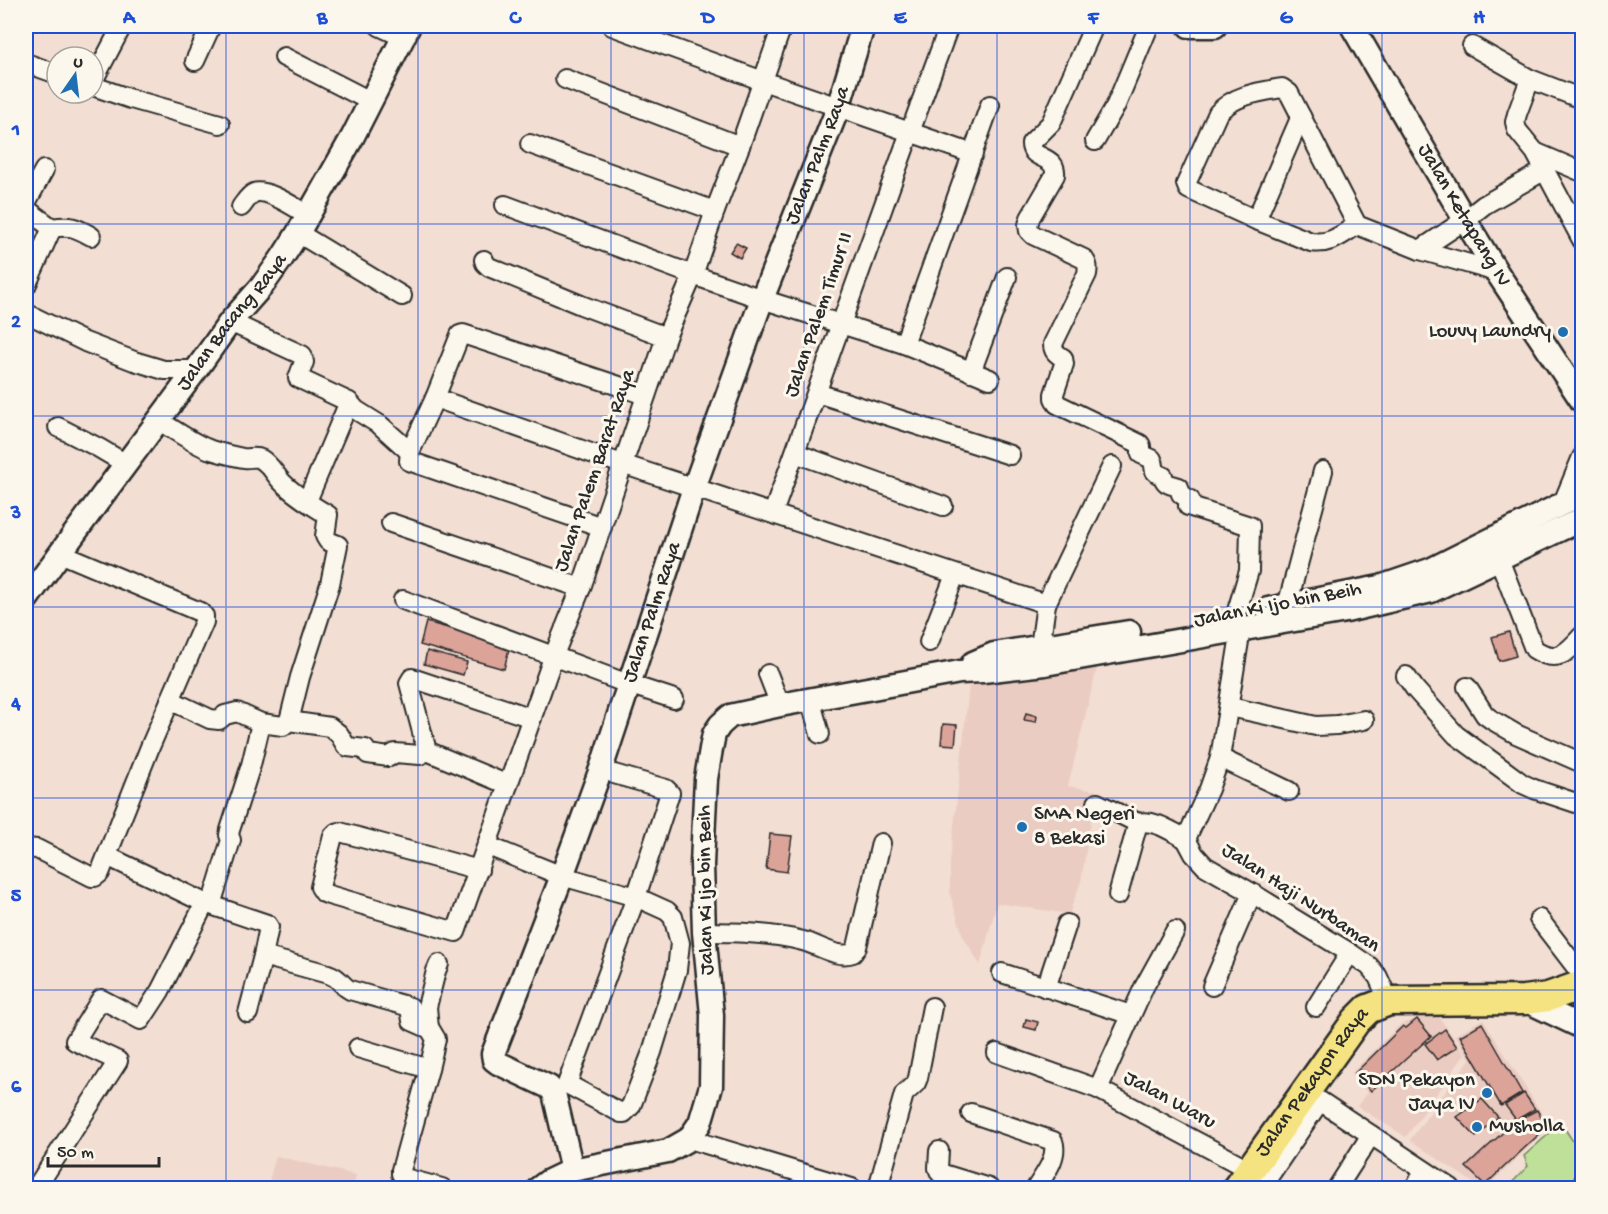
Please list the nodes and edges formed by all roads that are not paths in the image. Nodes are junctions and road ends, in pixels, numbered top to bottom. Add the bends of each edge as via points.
1 (122, 26) edge
2 (211, 26) edge
3 (379, 26) edge
4 (612, 26) edge
5 (782, 26) edge
6 (863, 26) edge
7 (949, 26) edge
8 (1094, 26) edge
9 (1149, 26) edge
10 (1189, 26) edge
11 (1215, 26) edge
12 (1352, 26) edge
13 (406, 31) edge
14 (1472, 46) dead end
15 (284, 57) dead end
16 (105, 58) edge
17 (195, 61) dead end
18 (26, 63) edge
19 (45, 70) edge
20 (565, 79) dead end
21 (1530, 79) junction
22 (763, 81) junction
23 (105, 90) edge
24 (1582, 99) edge
25 (372, 102) junction
26 (990, 105) dead end
27 (838, 108) junction
28 (1301, 116) junction
29 (220, 124) dead end
30 (909, 132) junction
31 (1095, 141) dead end
32 (530, 144) dead end
33 (740, 146) junction
34 (1535, 152) junction
35 (973, 154) junction
36 (44, 170) dead end
37 (1545, 170) junction
38 (1582, 172) edge
39 (26, 203) edge
40 (505, 205) dead end
41 (241, 207) dead end
42 (26, 209) edge
43 (715, 211) junction
44 (1256, 220) junction
45 (1465, 220) junction
46 (303, 224) junction
47 (1356, 225) junction
48 (52, 228) junction
49 (91, 236) dead end
50 (1582, 240) edge
51 (1420, 250) junction
52 (484, 260) dead end
53 (693, 274) junction
54 (1498, 274) junction
55 (1007, 277) dead end
56 (26, 286) edge
57 (402, 296) dead end
58 (762, 299) junction
59 (26, 314) edge
60 (230, 322) junction
61 (840, 324) junction
62 (666, 337) junction
63 (904, 344) junction
64 (196, 370) junction
65 (971, 372) junction
66 (990, 379) dead end
67 (817, 393) junction
68 (646, 395) junction
69 (435, 398) junction
70 (1582, 401) edge
71 (349, 402) junction
72 (158, 420) junction
73 (58, 427) dead end
74 (410, 452) junction
75 (795, 453) junction
76 (1010, 455) dead end
77 (1582, 457) edge
78 (126, 464) junction
79 (622, 464) junction
80 (1112, 466) dead end
81 (1323, 471) dead end
82 (694, 488) junction
83 (1582, 494) edge
84 (307, 501) junction
85 (1562, 505) junction
86 (943, 506) dead end
87 (773, 513) junction
88 (1582, 519) edge
89 (391, 523) dead end
90 (602, 527) junction
91 (60, 553) junction
92 (1499, 559) junction
93 (955, 575) junction
94 (581, 588) junction
95 (26, 600) edge
96 (403, 600) dead end
97 (1046, 604) junction
98 (1288, 614) junction
99 (1239, 622) junction
100 (1582, 636) edge
101 (929, 642) dead end
102 (1040, 647) junction
103 (554, 655) junction
104 (960, 672) junction
105 (768, 674) dead end
106 (1406, 676) dead end
107 (628, 684) junction
108 (1467, 687) dead end
109 (674, 699) dead end
110 (810, 699) junction
111 (170, 700) junction
112 (780, 705) junction
113 (1230, 707) junction
114 (532, 718) junction
115 (1364, 720) dead end
116 (289, 721) junction
117 (261, 723) junction
118 (820, 734) dead end
119 (427, 751) junction
120 (1220, 758) junction
121 (1582, 763) edge
122 (614, 774) dead end
123 (508, 785) junction
124 (1289, 791) dead end
125 (1096, 803) dead end
126 (1582, 805) edge
127 (1138, 823) junction
128 (1186, 839) junction
129 (881, 843) dead end
130 (488, 846) junction
131 (26, 848) edge
132 (108, 856) junction
133 (479, 870) junction
134 (562, 876) junction
135 (1252, 893) junction
136 (1118, 895) dead end
137 (636, 897) junction
138 (208, 904) junction
139 (1539, 920) dead end
140 (1067, 924) dead end
141 (1175, 931) dead end
142 (704, 932) junction
143 (1350, 953) junction
144 (263, 956) junction
145 (439, 964) dead end
146 (1002, 973) dead end
147 (1582, 985) edge
148 (1212, 986) dead end
149 (1046, 988) junction
150 (1525, 1000) junction
151 (1389, 1001) junction
152 (932, 1007) dead end
153 (1316, 1007) dead end
154 (248, 1012) dead end
155 (1131, 1015) junction
156 (1582, 1027) edge
157 (429, 1029) junction
158 (358, 1048) dead end
159 (997, 1053) dead end
160 (429, 1069) junction
161 (1098, 1089) junction
162 (971, 1113) dead end
163 (1371, 1135) junction
164 (688, 1139) junction
165 (939, 1151) dead end
166 (572, 1170) junction
167 (1425, 1171) junction
168 (1250, 1182) edge
169 (1582, 1184) edge
170 (36, 1188) edge
171 (442, 1188) edge
172 (539, 1188) edge
173 (852, 1188) edge
174 (878, 1188) edge
175 (989, 1188) edge
176 (1036, 1188) edge
177 (1336, 1188) edge
178 (1414, 1188) edge
179 (1451, 1188) edge
180 (1579, 1188) edge

1 - 16 street
2 - 17 street
3 - 13 street
4 - 22 street
5 - 22 street, Jalan Palem Barat Raya
6 - 27 street, Jalan Palm Raya
7 - 30 street, Jalan Palem Timur II
8 - 99 street via 1051,123 1030,143 1032,152 1053,163 1055,175 1030,218 1029,231 1084,259 1088,268 1053,344 1064,364 1054,398 1057,404 1140,444 1141,454 1152,459 1154,470 1166,483 1179,487 1190,500 1188,506 1250,526 1249,571
9 - 31 street via 1116,105
10 - 11 street
12 - 45 street, Jalan Ketapang IV
13 - 25 street, Jalan Bacang Raya
14 - 21 street
15 - 25 street
18 - 19 street
20 - 33 street
21 - 24 street
21 - 34 street via 1515,122
22 - 27 street
22 - 33 street, Jalan Palem Barat Raya
23 - 29 street
25 - 46 street, Jalan Bacang Raya
26 - 35 street
27 - 30 street
27 - 58 street, Jalan Palm Raya
28 - 44 street
28 - 44 street via 1282,88 1226,104 1218,113 1186,184 1188,189
28 - 47 street
30 - 35 street
30 - 61 street, Jalan Palem Timur II
32 - 43 street
33 - 43 street, Jalan Palem Barat Raya
34 - 37 street
34 - 38 street
35 - 63 street
36 - 39 street
37 - 45 street
37 - 50 street
40 - 53 street
41 - 46 street via 252,194 263,192
42 - 48 street
43 - 53 street, Jalan Palem Barat Raya
44 - 47 street via 1320,243 1331,241
45 - 51 street
45 - 54 street, Jalan Ketapang IV
46 - 57 street
46 - 60 street, Jalan Bacang Raya via 262,286
47 - 51 street
48 - 49 street via 67,226
48 - 56 street
51 - 54 street
52 - 62 street via 489,267
53 - 58 street
53 - 62 street, Jalan Palem Barat Raya
54 - 70 street, Jalan Ketapang IV
55 - 65 street
58 - 61 street
58 - 82 street, Jalan Palm Raya
59 - 64 street via 134,361 164,370
60 - 64 street, Jalan Bacang Raya
60 - 71 street via 302,355 304,362 298,378
61 - 63 street
61 - 67 street, Jalan Palem Timur II
62 - 68 street, Jalan Palem Barat Raya
63 - 65 street
64 - 72 street, Jalan Bacang Raya
65 - 66 street
67 - 75 street, Jalan Palem Timur II
67 - 76 street
68 - 69 street via 463,334
68 - 79 street, Jalan Palem Barat Raya
69 - 74 street
69 - 79 street
71 - 74 street
71 - 84 street
72 - 78 street, Jalan Bacang Raya
72 - 84 street via 207,449 261,459
73 - 78 street
74 - 90 street via 409,460
75 - 86 street
75 - 87 street, Jalan Palem Timur II
77 - 85 street
78 - 91 street, Jalan Bacang Raya
79 - 82 street
79 - 90 street, Jalan Palem Barat Raya
80 - 97 street
81 - 98 street
82 - 87 street
82 - 107 street, Jalan Palm Raya
83 - 85 street, Jalan Ki Ijo bin Beih
84 - 116 street via 328,515 325,536 338,545
85 - 98 street, Jalan Ki Ijo bin Beih via 1430,570
87 - 93 street
88 - 92 street, Jalan Ki Ijo bin Beih
89 - 94 street
90 - 94 street, Jalan Palem Barat Raya
91 - 95 street, Jalan Bacang Raya
91 - 111 street via 202,613 204,622
92 - 98 street, Jalan Ki Ijo bin Beih via 1431,591 1346,611
92 - 100 street via 1534,649 1549,656 1568,652
93 - 97 street
93 - 101 street
94 - 103 street, Jalan Palem Barat Raya
96 - 103 street
97 - 102 street
98 - 99 street, Jalan Ki Ijo bin Beih
99 - 102 street, Jalan Ki Ijo bin Beih
99 - 104 street, Jalan Ki Ijo bin Beih via 1045,664
99 - 113 street
102 - 104 street, Jalan Ki Ijo bin Beih via 994,654
103 - 107 street
103 - 114 street, Jalan Palem Barat Raya
104 - 110 street, Jalan Ki Ijo bin Beih
105 - 112 street
106 - 126 street via 1456,735 1523,784
107 - 109 street
107 - 134 street, Jalan Palm Raya
108 - 121 street via 1492,720
110 - 112 street, Jalan Ki Ijo bin Beih
110 - 118 street
111 - 117 street via 210,719 219,720 237,712
111 - 132 street
112 - 142 street, Jalan Ki Ijo bin Beih via 729,716 714,734 704,818
113 - 115 street via 1316,726
113 - 120 street
114 - 119 street via 412,678 409,683
114 - 123 street, Jalan Palem Barat Raya
116 - 117 street via 283,726
116 - 119 street via 330,727 345,746 364,749 368,754 389,757 395,753 420,755
117 - 138 street via 229,835 231,840
119 - 123 street
120 - 124 street
120 - 128 street
122 - 137 street via 670,793
123 - 130 street, Jalan Palem Barat Raya
125 - 127 street
127 - 128 street via 1145,821
127 - 136 street
128 - 135 street, Jalan Haji Nurbaman via 1205,866
129 - 142 street via 853,953 833,952 806,941 776,936
130 - 133 street, Jalan Palem Barat Raya
130 - 134 street
131 - 132 street via 38,849 92,877 100,873
132 - 138 street
133 - 133 street, Jalan Palem Barat Raya via 456,932 329,895 321,890 320,883 333,836 340,832
134 - 137 street
134 - 166 street, Jalan Palm Raya via 493,1054 498,1063 554,1093
135 - 143 street, Jalan Haji Nurbaman
135 - 148 street
137 - 137 street via 567,1084 621,1113 631,1106 652,1052 680,959 673,917
138 - 144 street via 268,925
138 - 170 street via 141,1020 100,999 75,1041 118,1061
139 - 147 street
140 - 149 street
141 - 155 street, Jalan Waru
142 - 164 street, Jalan Ki Ijo bin Beih via 712,1015 711,1086 700,1123
143 - 151 street, Jalan Haji Nurbaman via 1378,977
143 - 153 street
144 - 154 street
144 - 157 street via 337,977 345,988 407,1006 412,1021
145 - 157 street via 427,1007
146 - 149 street
147 - 150 main road, Jalan Pekayon Raya
149 - 155 street
150 - 151 main road, Jalan Pekayon Raya
150 - 156 street
151 - 168 main road, Jalan Pekayon Raya via 1368,1009 1356,1021
152 - 174 street via 918,1078 904,1095
155 - 161 street, Jalan Waru
157 - 160 street via 436,1039
158 - 160 street
159 - 161 street
160 - 171 street via 401,1174
161 - 168 street, Jalan Waru
162 - 176 street via 1053,1141 1054,1155
163 - 167 street
163 - 168 street via 1320,1101
163 - 177 street
164 - 166 street via 668,1151
164 - 173 street
165 - 175 street via 940,1173
166 - 172 street
167 - 178 street
167 - 179 street
169 - 180 street

